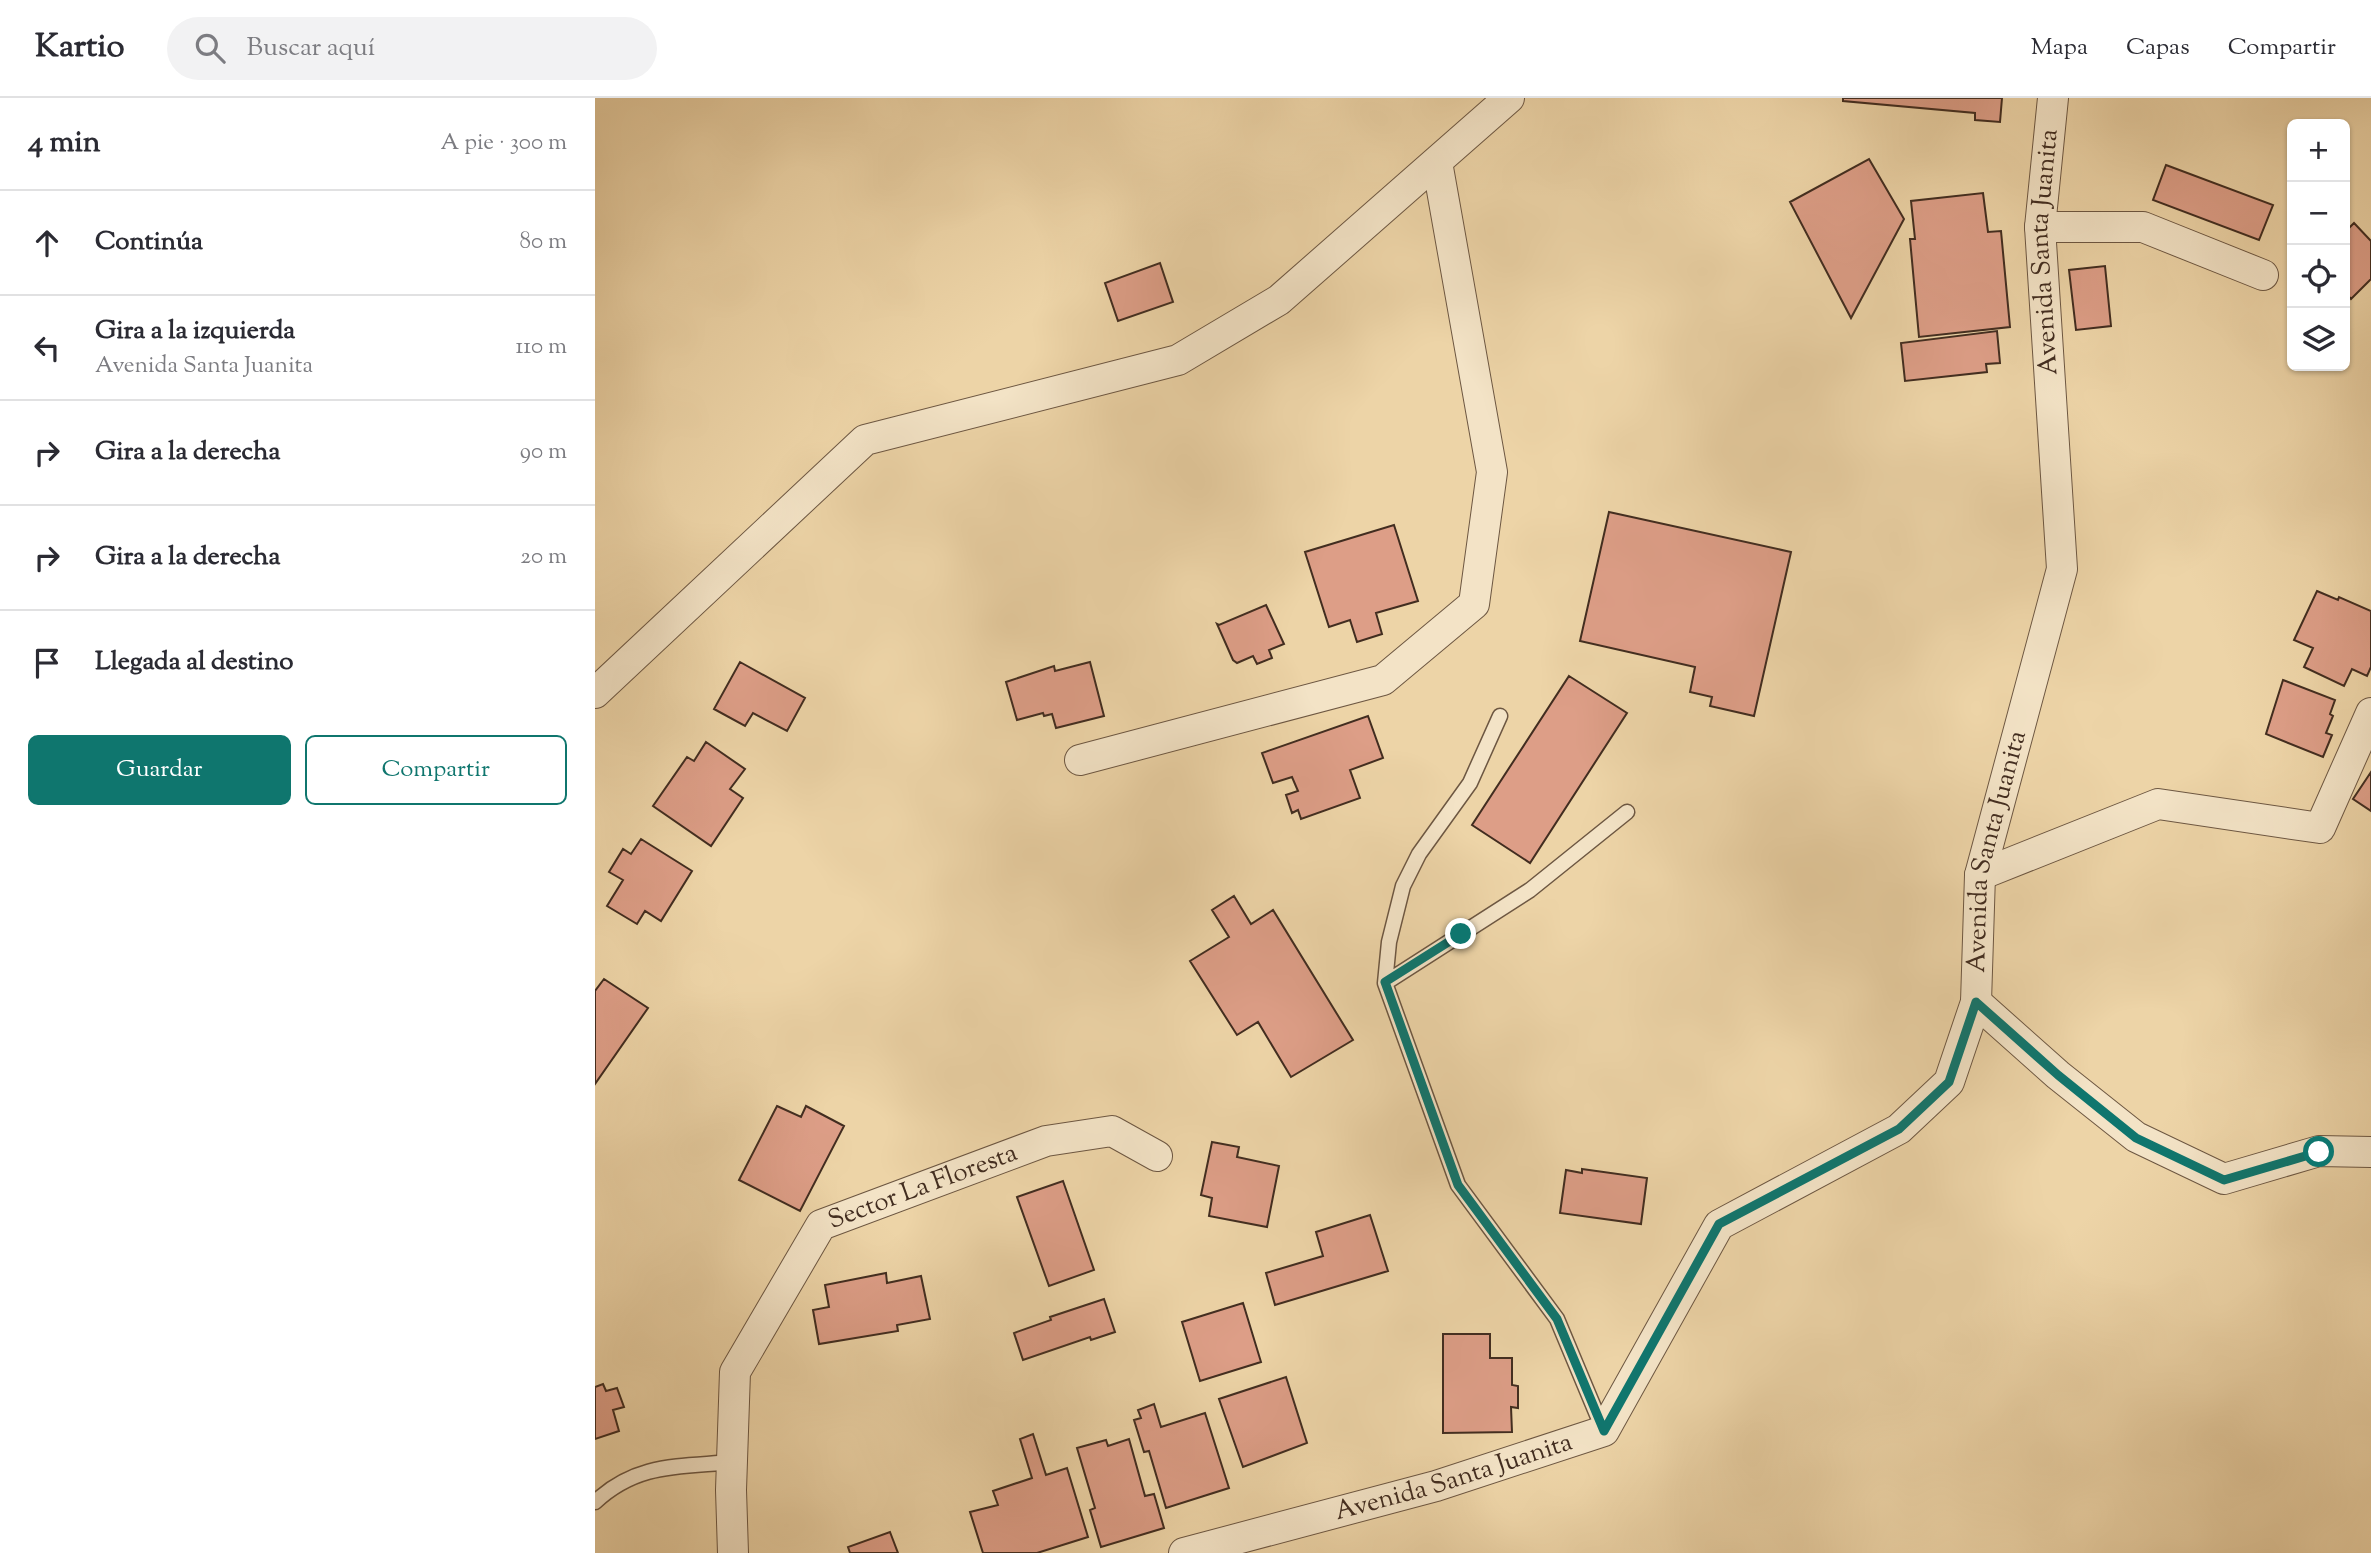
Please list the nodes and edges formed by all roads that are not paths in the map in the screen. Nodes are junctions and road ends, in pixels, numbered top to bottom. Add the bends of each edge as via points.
1 (1509, 98) edge
2 (2053, 98) edge
3 (1437, 162) junction
4 (2040, 227) junction
5 (2263, 275) dead end
6 (595, 693) edge
7 (2371, 713) edge
8 (1500, 716) dead end
9 (1080, 761) dead end
10 (1627, 812) dead end
11 (1980, 875) junction
12 (1385, 982) junction
13 (1976, 1002) junction
14 (2371, 1152) edge
15 (1157, 1156) dead end
16 (1604, 1431) junction
17 (731, 1462) junction
18 (595, 1502) edge
19 (733, 1553) edge
20 (1184, 1553) edge

1 - 3 street
2 - 4 street, Avenida Santa Juanita
3 - 6 street via 1279,300 1178,360 865,440
3 - 9 street via 1492,472 1474,604 1383,680
4 - 5 street via 2143,227
4 - 11 street, Avenida Santa Juanita via 2062,569
7 - 11 street via 2320,828 2158,804
8 - 12 lane via 1470,783 1419,854 1403,886
10 - 12 lane via 1530,890
11 - 13 street, Avenida Santa Juanita
12 - 16 lane via 1458,1185 1557,1319
13 - 14 street via 2136,1138 2224,1180 2319,1152
13 - 16 street, Avenida Santa Juanita via 1949,1082 1899,1129 1719,1224
15 - 17 street, Sector La Floresta via 1112,1131 1046,1140 821,1226 735,1372
16 - 20 street, Avenida Santa Juanita via 1436,1486
17 - 18 lane via 644,1471 613,1485
17 - 19 street, Sector La Floresta

